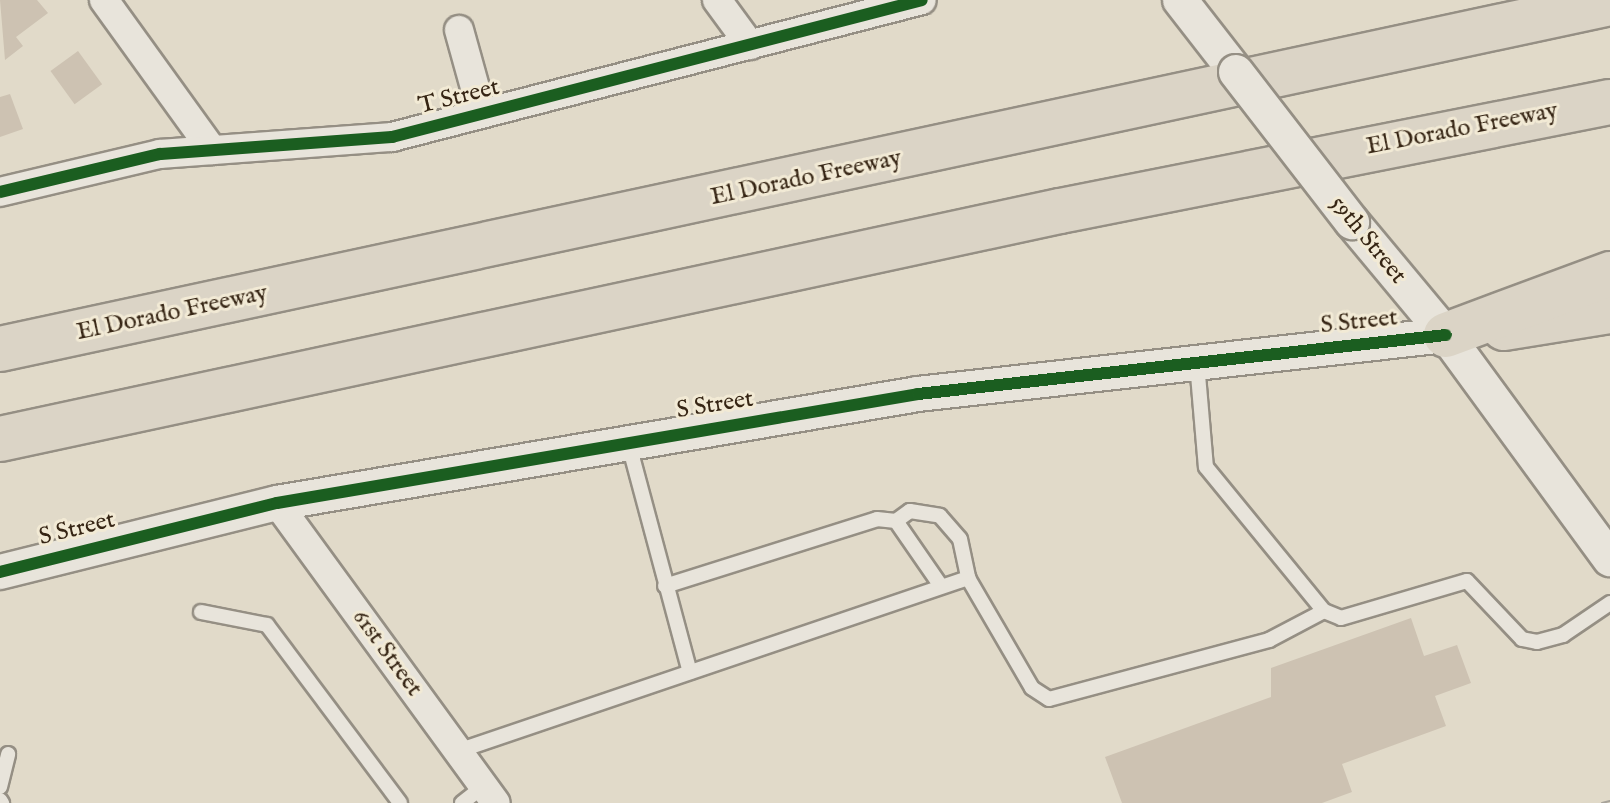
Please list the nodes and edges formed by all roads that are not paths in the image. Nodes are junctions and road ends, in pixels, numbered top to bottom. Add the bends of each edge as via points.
1 (104, 0) edge
2 (717, 0) edge
3 (922, 0) edge
4 (1610, 3) edge
5 (1184, 6) edge
6 (459, 30) dead end
7 (750, 45) junction
8 (1610, 102) edge
9 (482, 113) junction
10 (212, 150) junction
11 (0, 192) edge
12 (1610, 274) edge
13 (1610, 311) edge
14 (1446, 335) junction
15 (0, 349) edge
16 (1197, 361) junction
17 (268, 381) junction
18 (0, 439) edge
19 (628, 442) junction
20 (0, 460) edge
21 (277, 503) junction
22 (896, 521) junction
23 (1610, 559) edge
24 (0, 572) edge
25 (968, 578) junction
26 (939, 583) junction
27 (665, 586) junction
28 (1610, 603) edge
29 (1324, 611) junction
30 (201, 612) dead end
31 (690, 672) junction
32 (458, 751) junction
33 (8, 754) dead end
34 (0, 787) edge
35 (481, 797) edge
36 (400, 803) edge

1 - 10 street
2 - 7 street
3 - 7 street, T Street
4 - 15 highway, El Dorado Freeway
5 - 14 street, 59th Street, bridge
6 - 9 street
7 - 9 street, T Street
8 - 17 highway, El Dorado Freeway via 1060,211
9 - 10 street, T Street via 335,146
10 - 11 street, T Street via 97,165
12 - 14 highway
13 - 14 highway
14 - 16 street, S Street
14 - 23 street, 59th Street
16 - 19 street, S Street via 933,392
16 - 29 lane via 1206,467
17 - 18 highway, El Dorado Freeway
17 - 20 highway
19 - 21 street, S Street
19 - 27 lane
21 - 24 street, S Street
21 - 32 street, 61st Street
22 - 25 lane via 910,511 940,516 960,539
22 - 26 lane
22 - 27 lane via 877,519
25 - 26 lane
25 - 29 lane via 1032,688 1064,699 1269,640
26 - 31 lane
27 - 31 lane
28 - 29 lane via 1563,635 1537,642 1522,639 1467,581 1341,618
30 - 36 lane via 267,625
31 - 32 lane
32 - 35 street, 61st Street
33 - 34 lane

